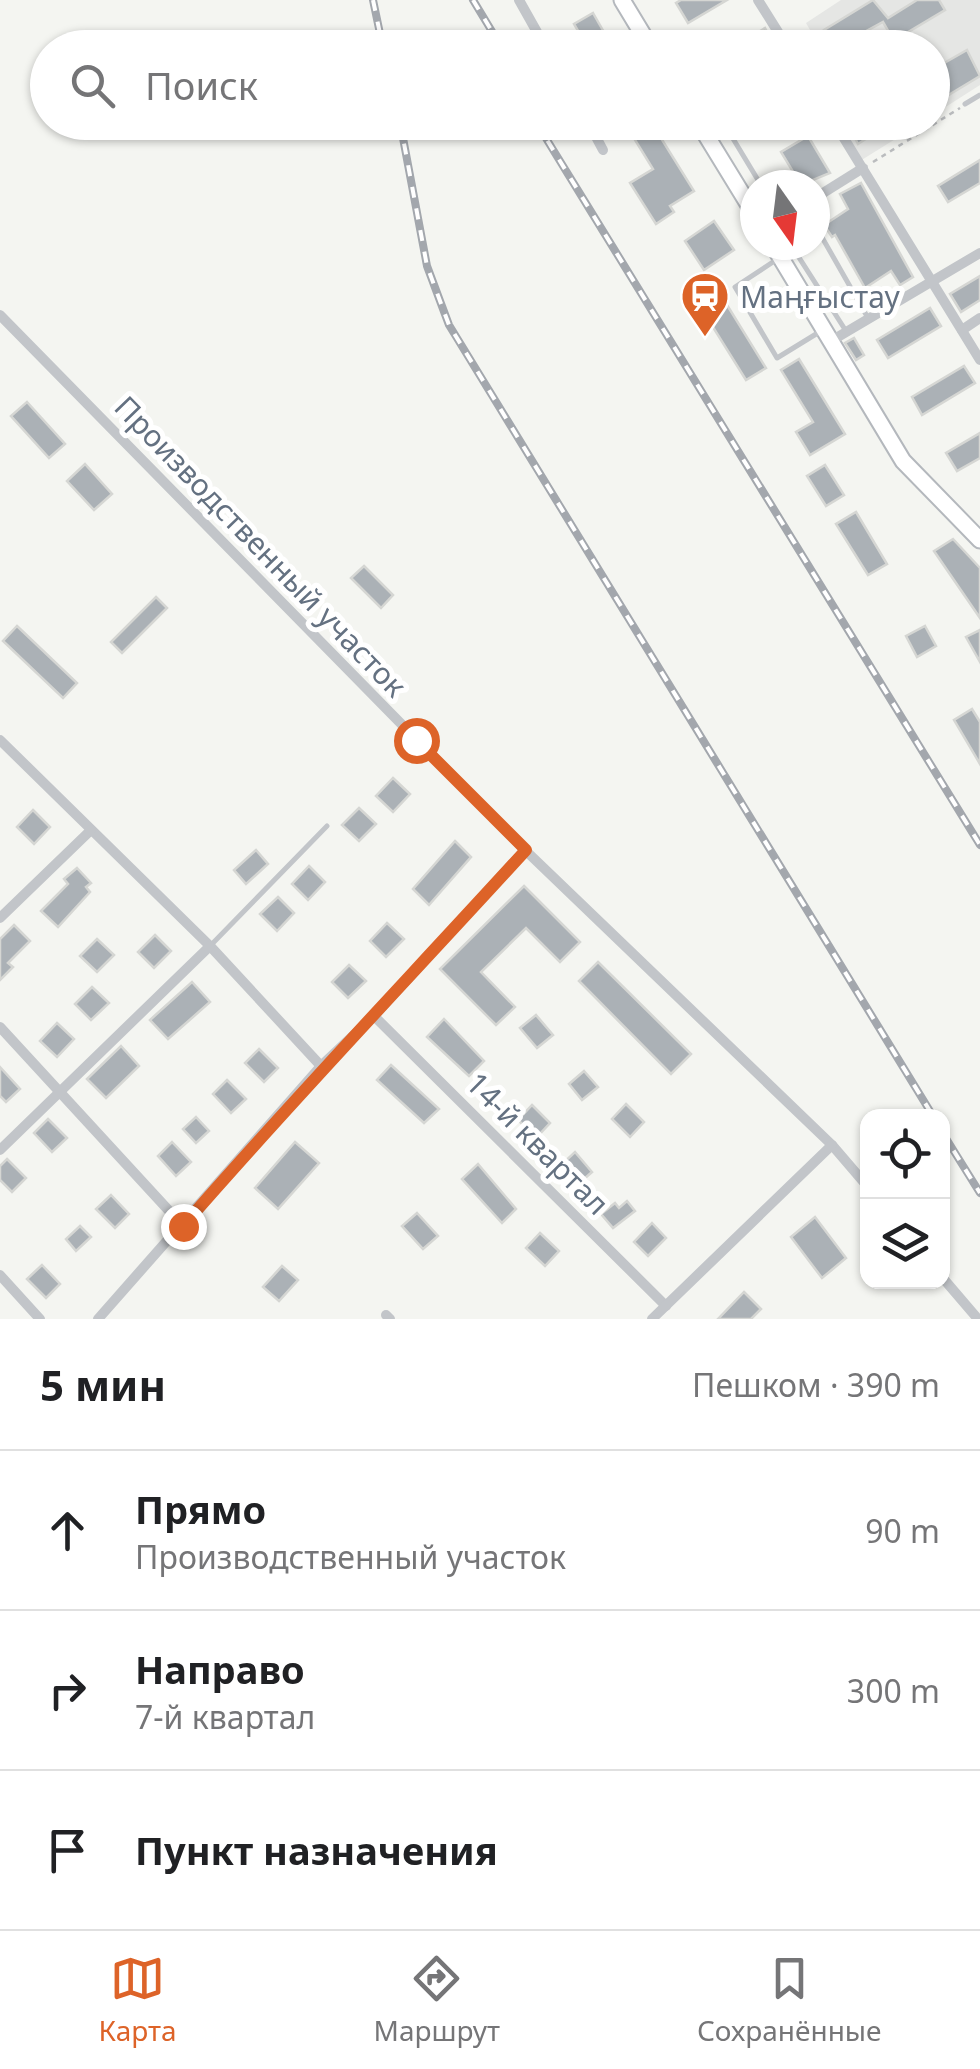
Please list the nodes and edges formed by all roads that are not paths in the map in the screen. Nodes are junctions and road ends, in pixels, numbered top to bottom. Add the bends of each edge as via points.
1 (519, 0) edge
2 (622, 0) edge
3 (758, 0) edge
4 (536, 30) edge
5 (640, 30) edge
6 (777, 30) edge
7 (980, 95) edge
8 (965, 104) road end
9 (598, 140) edge
10 (709, 140) edge
11 (733, 140) edge
12 (845, 140) edge
13 (603, 150) dead end
14 (863, 168) junction
15 (752, 170) edge
16 (830, 189) edge
17 (740, 191) edge
18 (830, 251) edge
19 (980, 253) edge
20 (769, 260) edge
21 (788, 260) edge
22 (791, 260) edge
23 (931, 279) junction
24 (0, 315) edge
25 (868, 318) junction
26 (980, 318) edge
27 (962, 330) junction
28 (846, 331) junction
29 (827, 335) junction
30 (980, 360) edge
31 (980, 540) edge
32 (1, 744) edge
33 (327, 826) dead end
34 (91, 830) junction
35 (526, 850) junction
36 (0, 918) edge
37 (210, 946) junction
38 (374, 1016) junction
39 (0, 1028) edge
40 (321, 1066) junction
41 (58, 1091) junction
42 (832, 1145) junction
43 (0, 1150) edge
44 (860, 1178) edge
45 (183, 1226) junction
46 (0, 1275) edge
47 (950, 1286) edge
48 (666, 1306) junction
49 (40, 1319) edge
50 (98, 1319) edge
51 (652, 1319) edge
52 (978, 1319) edge

1 - 4 street
2 - 5 street
3 - 6 street
7 - 8 lane
9 - 13 street
10 - 17 street
11 - 15 lane
12 - 14 street
14 - 16 street
14 - 23 street
18 - 25 lane
19 - 23 street
20 - 29 lane via 735,288 778,358
21 - 29 street
22 - 28 lane
23 - 25 street
23 - 27 street
24 - 35 street, Производственный участок
25 - 28 street
26 - 27 street
27 - 30 street
28 - 29 street
29 - 31 street via 903,461
32 - 34 street
33 - 37 lane
34 - 36 street
34 - 37 street
35 - 38 street
35 - 42 street, Производственный участок
37 - 40 street
37 - 41 street
38 - 40 street
38 - 48 street, 14-й квартал
39 - 41 street
40 - 45 street
41 - 43 street
41 - 45 street
42 - 44 street, Производственный участок
42 - 48 street
45 - 50 street
46 - 49 street
47 - 52 street
48 - 51 street

